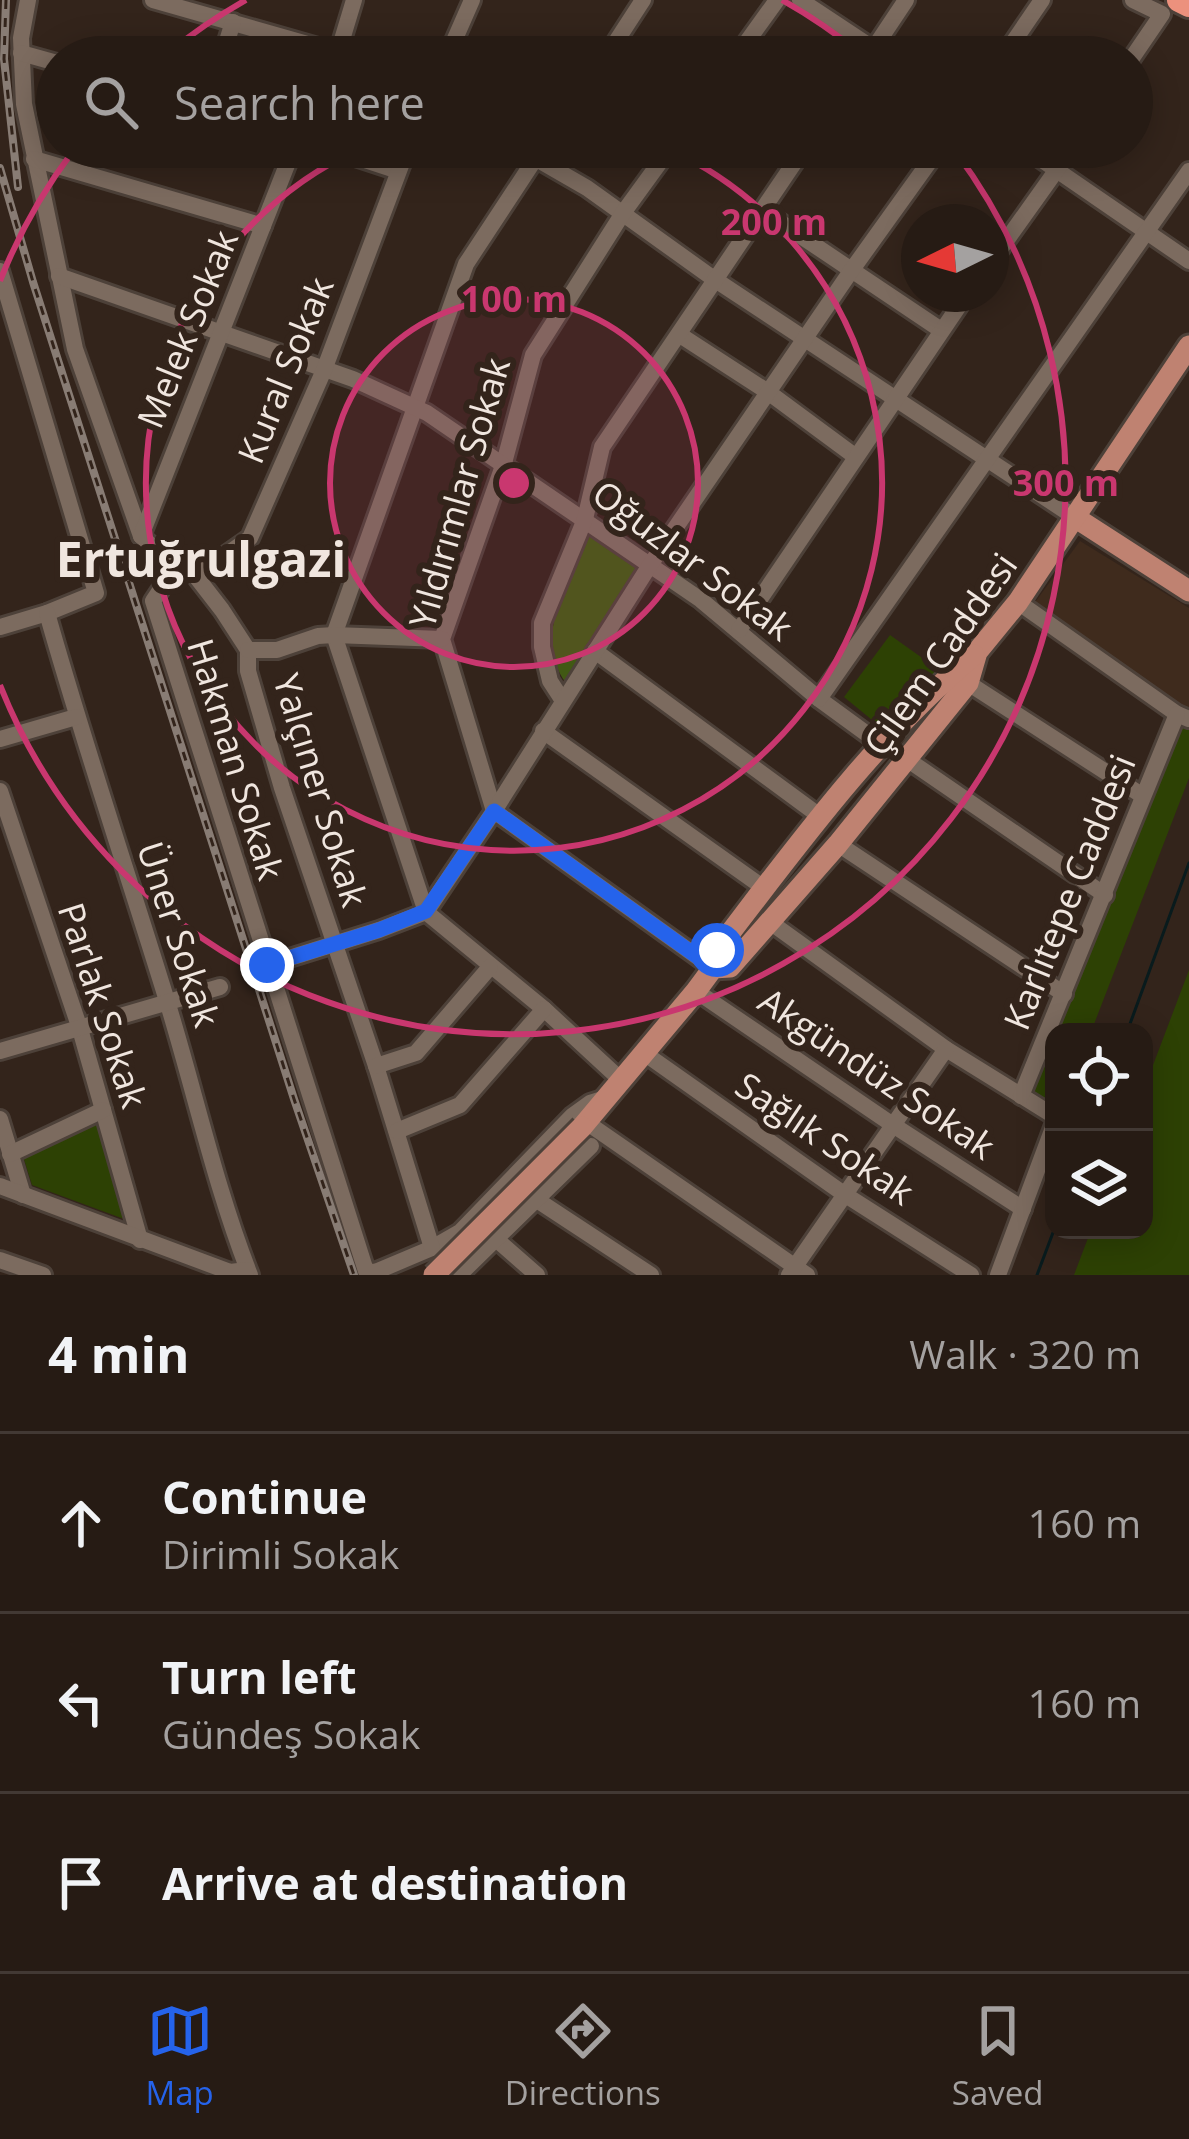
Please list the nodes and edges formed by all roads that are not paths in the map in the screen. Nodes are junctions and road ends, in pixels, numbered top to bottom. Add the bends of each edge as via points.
1 (28, 0) edge
2 (153, 0) edge
3 (354, 0) edge
4 (472, 0) edge
5 (643, 0) edge
6 (777, 0) edge
7 (800, 0) edge
8 (906, 0) edge
9 (1042, 0) edge
10 (1133, 0) edge
11 (1189, 5) edge
12 (1170, 7) edge
13 (233, 22) junction
14 (229, 36) edge
15 (281, 36) edge
16 (349, 36) edge
17 (456, 36) edge
18 (620, 36) edge
19 (751, 36) edge
20 (851, 36) edge
21 (886, 36) edge
22 (1017, 36) edge
23 (1148, 36) edge
24 (21, 52) junction
25 (36, 57) edge
26 (34, 159) joint
27 (65, 168) edge
28 (286, 168) edge
29 (389, 168) edge
30 (399, 168) edge
31 (522, 168) edge
32 (557, 168) edge
33 (655, 168) edge
34 (791, 168) edge
35 (925, 168) edge
36 (1054, 168) edge
37 (1057, 170) junction
38 (398, 171) junction
39 (1189, 171) edge
40 (762, 210) junction
41 (622, 213) junction
42 (263, 226) junction
43 (1147, 234) junction
44 (1009, 237) edge
45 (1189, 261) edge
46 (851, 271) junction
47 (0, 272) edge
48 (59, 276) junction
49 (714, 279) junction
50 (954, 312) edge
51 (941, 330) junction
52 (223, 332) junction
53 (680, 335) junction
54 (804, 339) junction
55 (1189, 346) edge
56 (324, 370) junction
57 (768, 392) junction
58 (895, 399) junction
59 (414, 407) junction
60 (856, 457) junction
61 (987, 458) junction
62 (504, 463) junction
63 (1103, 477) junction
64 (1076, 518) junction
65 (585, 519) junction
66 (140, 536) junction
67 (1128, 552) junction
68 (650, 565) junction
69 (183, 569) junction
70 (1189, 591) edge
71 (1018, 602) junction
72 (47, 613) junction
73 (0, 627) edge
74 (739, 630) junction
75 (334, 634) junction
76 (442, 639) junction
77 (248, 650) junction
78 (595, 651) junction
79 (977, 652) junction
80 (968, 683) junction
81 (820, 698) junction
82 (563, 701) junction
83 (1183, 716) edge
84 (76, 717) junction
85 (543, 731) junction
86 (0, 740) edge
87 (882, 746) junction
88 (908, 760) junction
89 (0, 791) edge
90 (1143, 796) junction
91 (494, 811) junction
92 (821, 817) junction
93 (838, 844) junction
94 (764, 888) junction
95 (1105, 895) junction
96 (426, 911) junction
97 (770, 922) junction
98 (334, 944) junction
99 (267, 965) junction
100 (490, 967) junction
101 (713, 968) junction
102 (220, 987) dead end
103 (696, 991) junction
104 (1064, 994) junction
105 (168, 1003) junction
106 (544, 1009) junction
107 (80, 1029) junction
108 (946, 1049) junction
109 (0, 1052) edge
110 (644, 1053) junction
111 (376, 1066) junction
112 (621, 1080) junction
113 (1021, 1096) junction
114 (606, 1098) junction
115 (103, 1110) junction
116 (1045, 1114) edge
117 (0, 1119) edge
118 (893, 1125) junction
119 (397, 1131) junction
120 (1050, 1131) edge
121 (586, 1132) junction
122 (10, 1154) junction
123 (0, 1186) edge
124 (844, 1194) junction
125 (23, 1195) junction
126 (537, 1200) junction
127 (1022, 1208) junction
128 (474, 1218) junction
129 (140, 1240) junction
130 (496, 1240) junction
131 (432, 1248) junction
132 (0, 1260) edge
133 (249, 1272) edge
134 (797, 1272) edge
135 (43, 1275) edge
136 (434, 1275) edge
137 (459, 1275) edge
138 (537, 1275) edge
139 (651, 1275) edge
140 (971, 1275) edge
141 (998, 1275) edge

1 - 24 street
2 - 13 street
3 - 16 street
4 - 17 street
5 - 18 street
6 - 19 street
7 - 20 street
8 - 21 street
9 - 22 street
10 - 12 street
11 - 12 highway
12 - 23 street
13 - 14 street
13 - 15 street
24 - 25 street
24 - 26 street
26 - 48 street
27 - 42 street
28 - 42 street, Melek Sokak
29 - 38 street
30 - 38 street, Kural Sokak
31 - 59 street via 466,263
32 - 41 street
33 - 41 street, Yıldırımlar Sokak
34 - 40 street
35 - 46 street
36 - 37 street
37 - 43 street
37 - 44 street
38 - 56 street, Kural Sokak
39 - 43 street
40 - 46 street
40 - 49 street
41 - 49 street
41 - 62 street, Yıldırımlar Sokak via 533,355
42 - 52 street, Melek Sokak
43 - 45 street
43 - 61 street
46 - 51 street
46 - 54 street
47 - 72 street via 96,592
48 - 52 street, Oğuzlar Sokak
48 - 66 street via 75,349
49 - 53 street
49 - 54 street
50 - 51 street
51 - 58 street
52 - 56 street, Oğuzlar Sokak
52 - 66 street, Melek Sokak
53 - 57 street
53 - 65 street via 602,447
54 - 57 street
54 - 58 street
55 - 63 main road, Çilem Caddesi
56 - 59 street, Oğuzlar Sokak
56 - 69 street, Kural Sokak via 250,538 213,564
57 - 60 street
57 - 68 street
58 - 60 street
58 - 61 street
59 - 62 street, Oğuzlar Sokak
59 - 75 street
60 - 74 street
61 - 64 street
61 - 81 street
62 - 65 street, Oğuzlar Sokak
62 - 76 street, Yıldırımlar Sokak
63 - 64 main road, Çilem Caddesi
63 - 67 main road via 1103,520
64 - 67 main road
64 - 71 main road, Çilem Caddesi
65 - 68 street, Oğuzlar Sokak
65 - 82 street via 542,623 550,681
66 - 69 street
67 - 70 main road
68 - 74 street, Oğuzlar Sokak
68 - 78 street
69 - 77 street, Yalçıner Sokak
69 - 99 street, Hakman Sokak via 153,602
71 - 79 main road, Çilem Caddesi
71 - 83 street
72 - 73 street
72 - 84 street, Üner Sokak
74 - 81 street, Oğuzlar Sokak
75 - 76 street
75 - 77 street
75 - 96 street
76 - 91 street, Yıldırımlar Sokak
77 - 98 street, Yalçıner Sokak via 282,788
78 - 82 street
78 - 92 street
79 - 80 main road, Çilem Caddesi
79 - 87 main road
80 - 88 main road, Çilem Caddesi
80 - 90 street
81 - 87 street, Oğuzlar Sokak
82 - 85 street
83 - 90 street, Karlıtepe Caddesi
84 - 86 street
84 - 105 street, Üner Sokak
85 - 91 street
85 - 94 street
87 - 92 main road
88 - 93 main road, Çilem Caddesi
88 - 95 street
89 - 107 street, Parlak Sokak
90 - 95 street, Karlıtepe Caddesi
91 - 96 street
91 - 101 street
92 - 94 main road
93 - 97 main road, Çilem Caddesi
93 - 104 street
94 - 101 main road via 717,950
95 - 104 street, Karlıtepe Caddesi
96 - 98 street
96 - 100 street
97 - 101 main road, Çilem Caddesi via 730,967
97 - 108 street
98 - 99 street
98 - 111 street, Yalçıner Sokak
99 - 131 street, Hakman Sokak via 366,1271
100 - 106 street
100 - 111 street via 416,1053
101 - 103 main road
102 - 105 street
103 - 110 main road
103 - 118 street, Akgündüz Sokak
104 - 113 street, Karlıtepe Caddesi
105 - 107 street
105 - 133 street, Üner Sokak
106 - 112 street
106 - 119 street via 460,1105
107 - 109 street
107 - 115 street, Parlak Sokak
108 - 113 street
108 - 118 street
110 - 112 main road
110 - 124 street, Sağlık Sokak
111 - 119 street, Yalçıner Sokak
112 - 114 main road
113 - 116 street
114 - 121 main road
114 - 128 street via 572,1116
115 - 122 street
115 - 129 street, Parlak Sokak
117 - 122 street
118 - 124 street
118 - 127 street, Akgündüz Sokak
119 - 131 street, Yalçıner Sokak
120 - 127 street
121 - 126 street
121 - 134 street
121 - 136 main road, bridge
122 - 125 street
123 - 125 street
124 - 134 street
124 - 140 street, Sağlık Sokak
125 - 129 street
126 - 130 street
126 - 139 street
127 - 141 street
128 - 130 street
128 - 131 street
129 - 133 street
130 - 137 street
130 - 138 street
132 - 135 street

